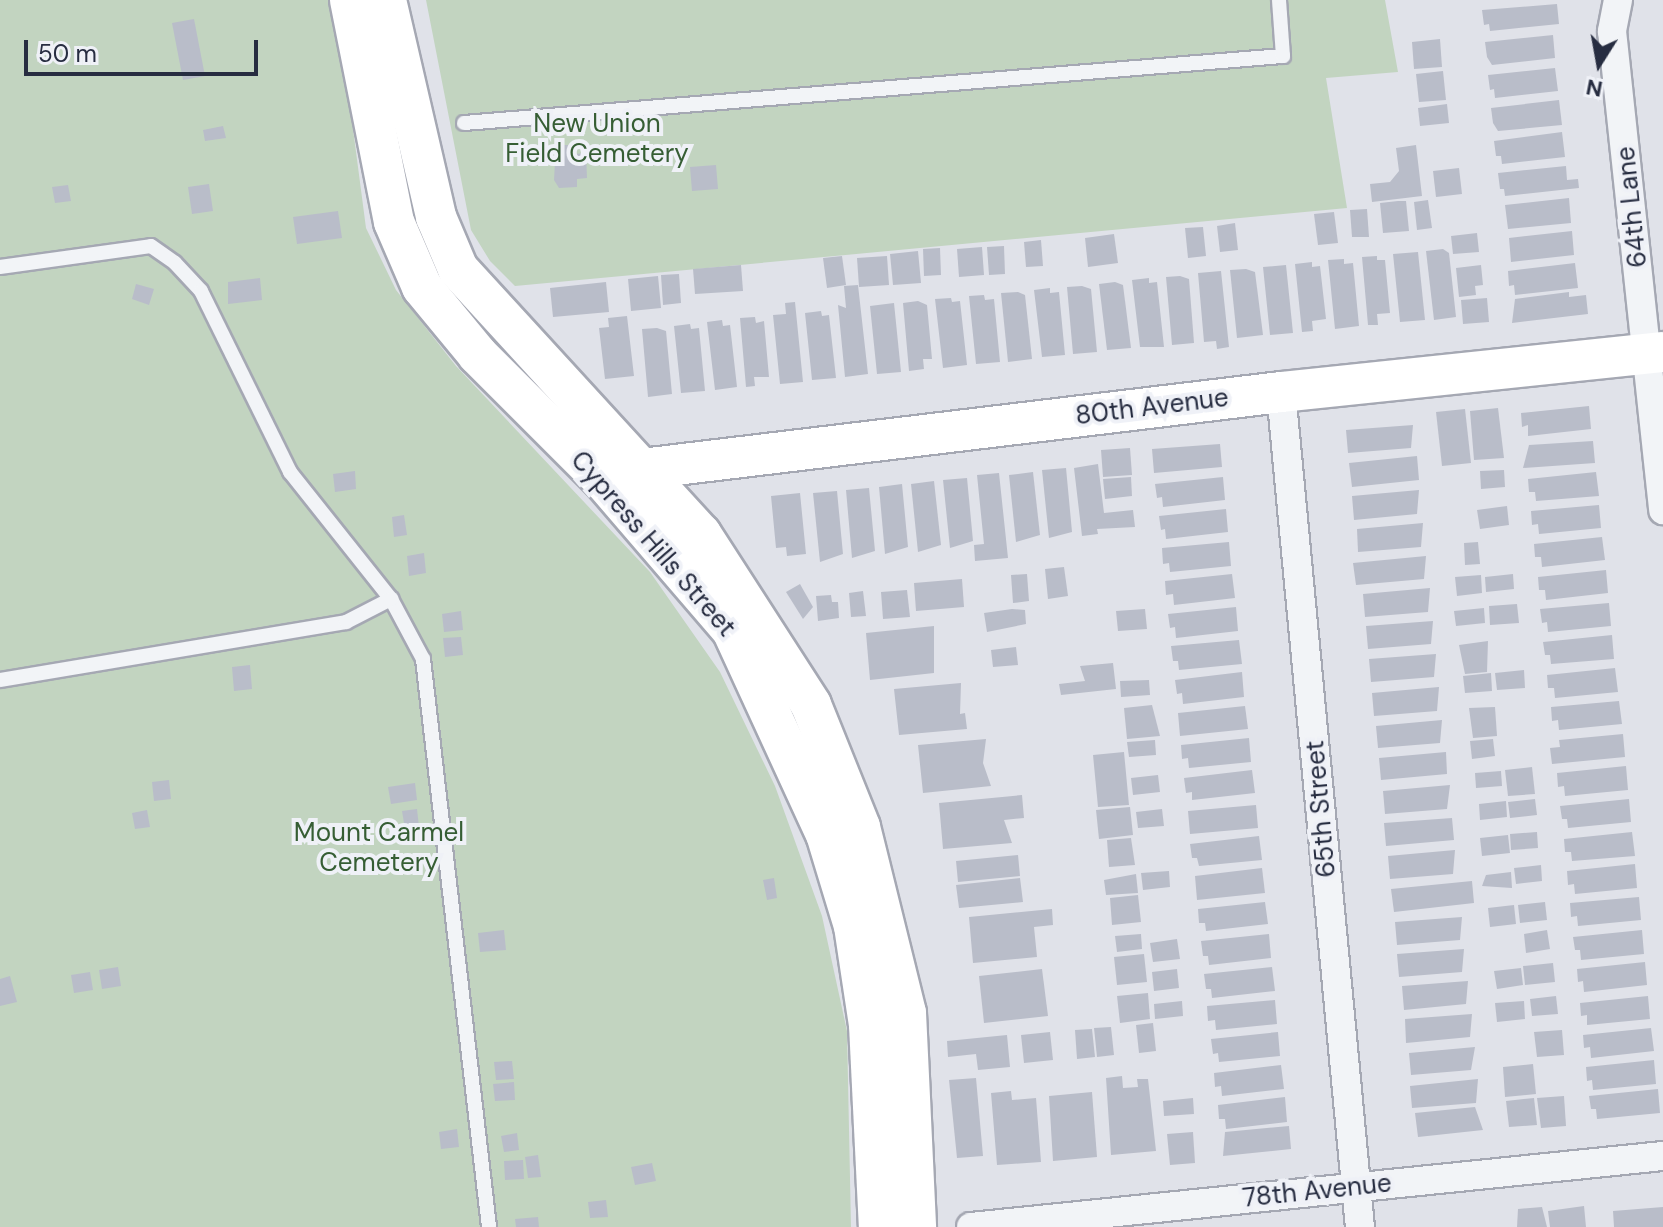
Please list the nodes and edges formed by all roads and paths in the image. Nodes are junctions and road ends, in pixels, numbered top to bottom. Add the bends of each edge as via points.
1 (350, 0) edge
2 (386, 0) edge
3 (1279, 0) edge
4 (1618, 0) edge
5 (464, 123) dead end
6 (0, 267) edge
7 (1655, 353) edge
8 (1281, 392) junction
9 (642, 469) junction
10 (1663, 510) edge
11 (391, 599) junction
12 (0, 680) edge
13 (1663, 1156) edge
14 (1357, 1187) junction
15 (489, 1227) edge
16 (879, 1227) edge
17 (916, 1227) edge
18 (971, 1227) edge
19 (1360, 1227) edge

1 - 16 street, Cypress Hills Street via 394,222 422,287 478,355 603,480 732,630 826,834 854,926 869,1025
2 - 9 street, Cypress Hills Street via 436,217 458,269
3 - 5 lane via 1283,56
4 - 7 street, 64th Lane via 1612,31
6 - 11 lane via 151,246 175,263 201,291 290,472
7 - 8 street, 80th Avenue
7 - 10 street, 64th Lane
8 - 9 street, 80th Avenue
8 - 14 street, 65th Street
9 - 17 street, Cypress Hills Street via 701,534 772,640 811,705 860,827 906,1013
11 - 12 lane via 346,622
11 - 15 lane via 423,659
13 - 14 street, 78th Avenue
14 - 18 street, 78th Avenue
14 - 19 street, 65th Street

